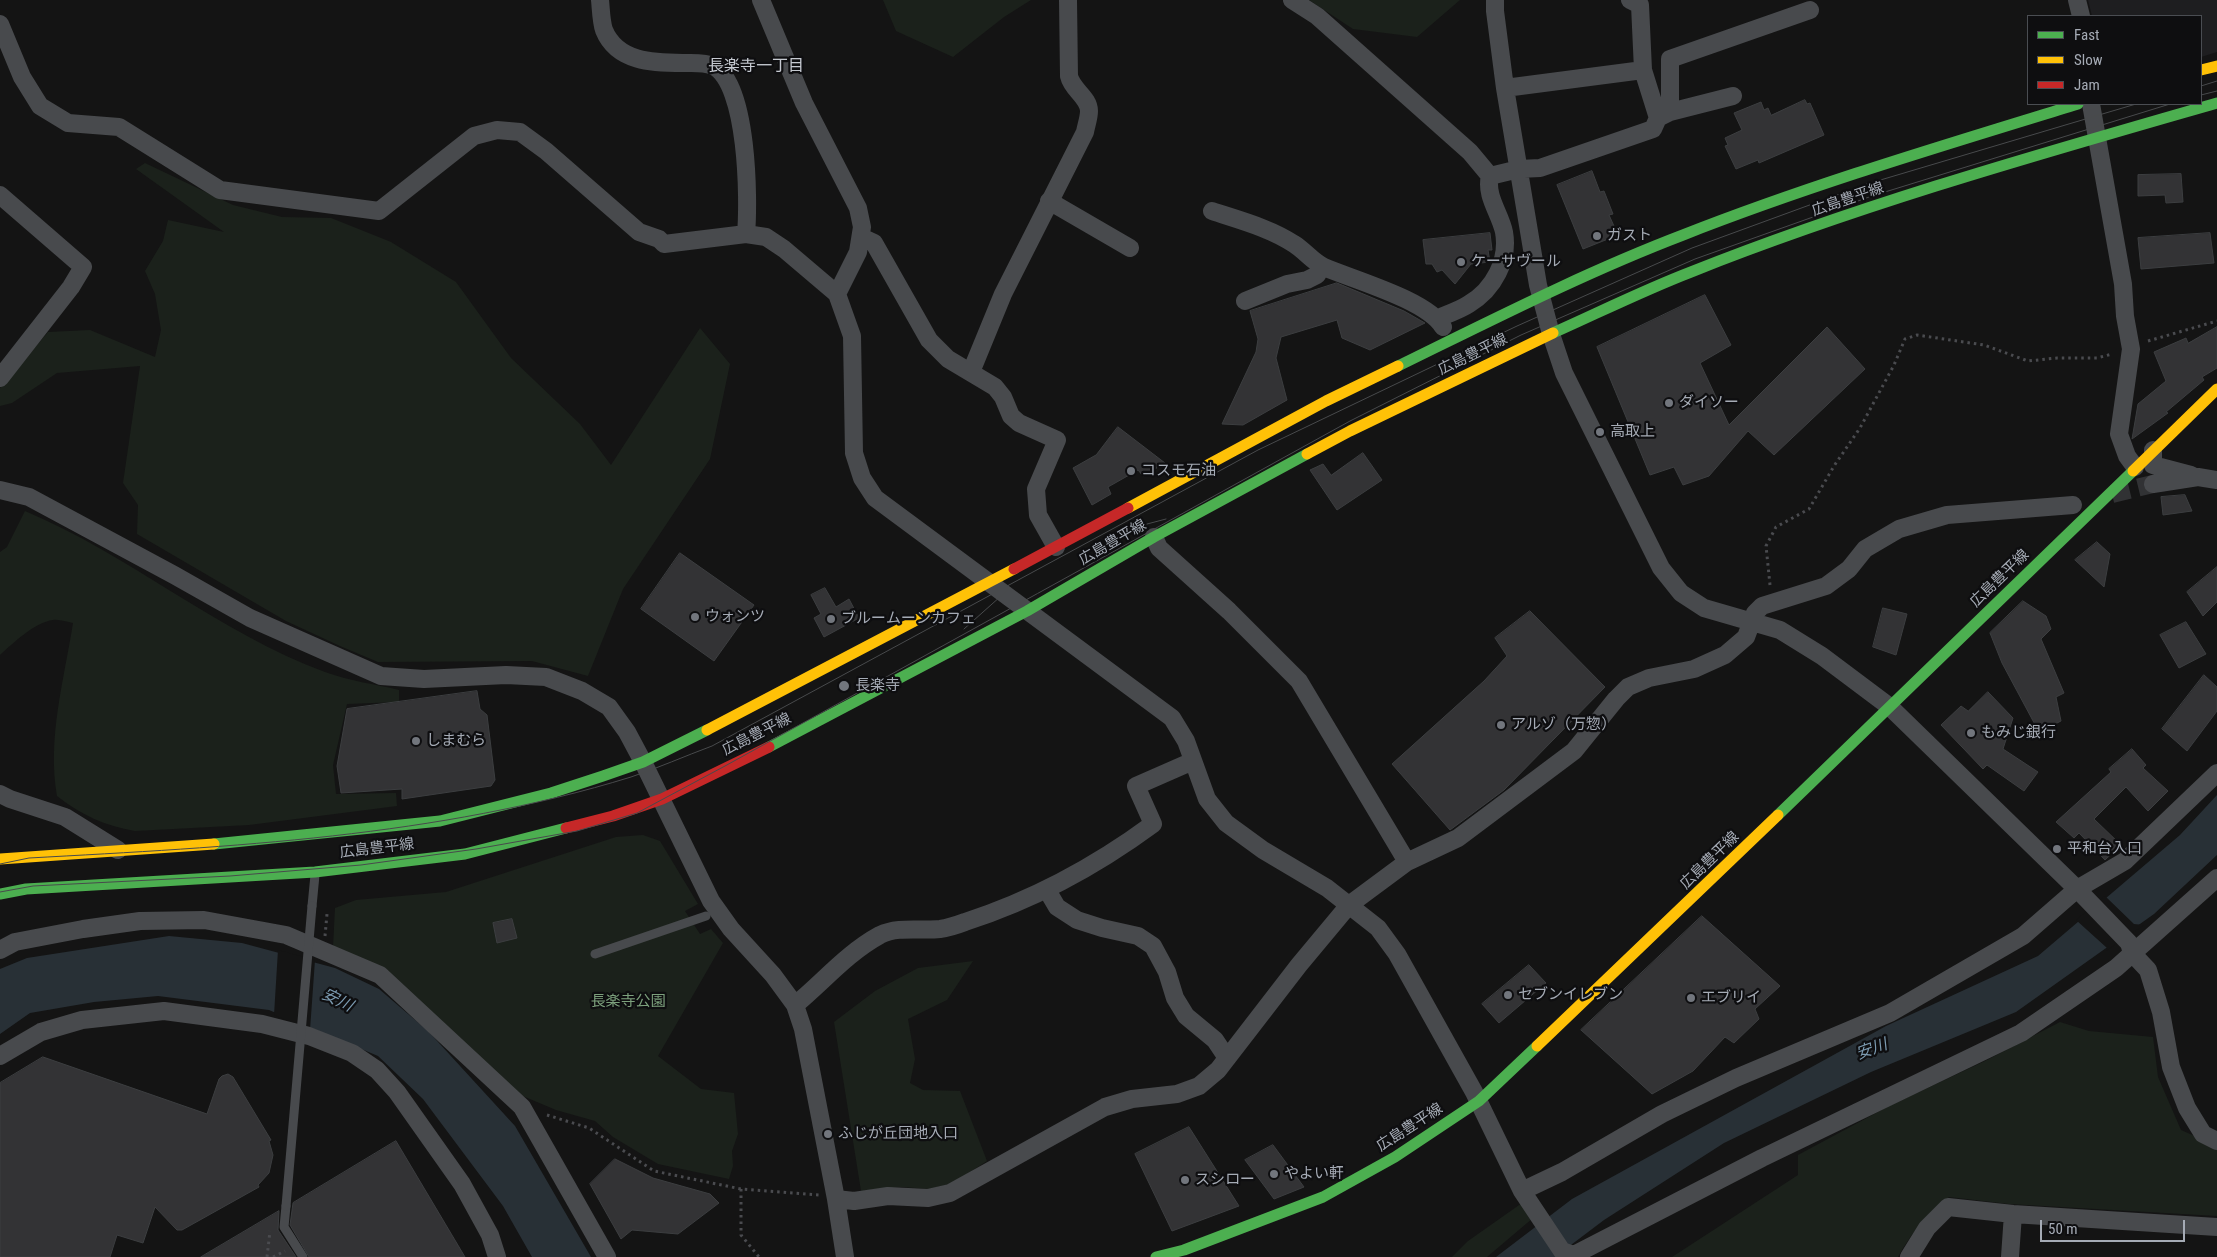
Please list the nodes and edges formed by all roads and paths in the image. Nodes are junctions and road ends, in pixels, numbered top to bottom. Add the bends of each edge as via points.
1 (600, 0) edge
2 (761, 0) edge
3 (1068, 0) edge
4 (1292, 0) edge
5 (1495, 0) edge
6 (2077, 0) edge
7 (1640, 2) edge
8 (1810, 10) dead end
9 (2081, 15) edge
10 (0, 24) edge
11 (2217, 66) edge
12 (1643, 70) junction
13 (2202, 70) edge
14 (1505, 88) junction
15 (1733, 96) dead end
16 (2217, 103) edge
17 (2075, 105) edge
18 (2091, 105) edge
19 (1664, 115) junction
20 (2098, 136) junction
21 (1519, 169) junction
22 (1490, 176) junction
23 (0, 195) edge
24 (1049, 202) junction
25 (1212, 211) dead end
26 (746, 234) junction
27 (861, 237) junction
28 (1130, 248) dead end
29 (1322, 266) junction
30 (837, 294) junction
31 (1541, 296) junction
32 (1245, 301) dead end
33 (1438, 318) junction
34 (2217, 321) edge
35 (1551, 334) junction
36 (1450, 340) junction
37 (2131, 349) junction
38 (971, 372) junction
39 (0, 378) edge
40 (2217, 389) edge
41 (2152, 450) junction
42 (2136, 467) junction
43 (2198, 477) junction
44 (2217, 480) edge
45 (2153, 484) tunnel mouth
46 (0, 490) edge
47 (2072, 505) dead end
48 (1154, 537) junction
49 (1056, 547) junction
50 (989, 583) junction
51 (1762, 606) junction
52 (1027, 610) junction
53 (1752, 621) junction
54 (1890, 707) junction
55 (1193, 761) junction
56 (643, 762) junction
57 (2217, 773) edge
58 (0, 794) edge
59 (662, 799) junction
60 (120, 851) junction
61 (0, 859) edge
62 (1408, 862) junction
63 (315, 872) junction
64 (2217, 878) edge
65 (1047, 890) junction
66 (2078, 891) junction
67 (0, 894) edge
68 (1349, 905) junction
69 (706, 916) dead end
70 (2130, 948) junction
71 (0, 950) edge
72 (595, 954) dead end
73 (795, 1005) junction
74 (0, 1056) edge
75 (1228, 1058) junction
76 (1479, 1101) junction
77 (522, 1107) junction
78 (2217, 1141) edge
79 (741, 1190) junction
80 (1524, 1194) junction
81 (836, 1199) junction
82 (2013, 1214) junction
83 (271, 1224) dead end
84 (2217, 1227) edge
85 (285, 1250) dead end
86 (1569, 1254) edge
87 (267, 1257) edge
88 (273, 1257) edge
89 (303, 1257) edge
90 (497, 1257) edge
91 (607, 1257) edge
92 (759, 1257) edge
93 (845, 1257) edge
94 (1156, 1257) edge
95 (1909, 1257) edge
96 (2010, 1257) edge

1 - 26 street via 604,29 612,45 627,56 651,63 700,63 713,66 724,75 735,98 746,154
2 - 27 street via 804,103 858,208
3 - 24 street via 1069,76 1071,85 1084,97 1089,111 1085,132
4 - 22 street via 1317,16 1470,152
5 - 14 street
6 - 9 street
7 - 12 street
8 - 19 street via 1670,59
10 - 26 street via 22,77 40,106 68,123 119,127 220,190 379,211 474,136 497,130 520,132 638,232 664,244
11 - 13 main road
12 - 14 street
12 - 19 street
14 - 21 street
15 - 19 street
16 - 20 main road, 広島豊平線
17 - 31 main road, 広島豊平線 via 1828,182 1682,235
18 - 20 street
19 - 21 street via 1653,129 1540,168
20 - 35 main road, 広島豊平線 via 1866,209 1690,272
20 - 37 street
21 - 22 street
21 - 31 street
22 - 33 street via 1488,184 1504,232 1504,260 1488,289 1469,304
23 - 39 street via 83,267
24 - 28 street
24 - 38 street via 1003,294
25 - 29 street via 1293,243
26 - 30 street via 766,237
27 - 30 street via 858,252
27 - 38 street via 874,243 929,340 948,359
29 - 32 street via 1317,275 1307,280
29 - 33 street via 1353,277
30 - 50 street via 852,336 854,453 862,478 875,498
31 - 35 street
31 - 36 main road, 広島豊平線
33 - 36 street
34 - 37 path via 2154,338
35 - 48 main road, 広島豊平線 via 1350,431
35 - 53 street via 1564,373 1661,568 1680,593 1704,608
36 - 49 main road, 広島豊平線 via 1326,401
37 - 42 street via 2119,434 2127,456
37 - 51 path via 2098,358 2028,361 1984,345 1917,336 1905,339 1860,428 1809,509 1776,527 1766,546 1770,590
38 - 49 street via 995,387 1018,423 1056,440 1036,489 1038,515
40 - 41 main road, 広島豊平線
41 - 42 main road, 広島豊平線
41 - 43 street via 2153,465
42 - 54 main road, 広島豊平線
43 - 44 street
43 - 45 street
46 - 56 street via 28,497 250,618 381,676 424,679 506,675 546,677 582,691 609,707
47 - 51 street via 1947,515 1899,529 1865,549 1849,569 1826,586
48 - 52 main road, 広島豊平線
48 - 62 street via 1159,548 1229,610 1299,681
49 - 50 main road, 広島豊平線
50 - 52 street
50 - 56 main road, 広島豊平線
51 - 53 street
52 - 55 street via 1172,718
52 - 59 main road, 広島豊平線 via 772,745
53 - 54 street via 1780,630 1822,656
53 - 62 street via 1746,637 1725,655 1694,669 1649,678 1628,687 1574,751 1458,838
54 - 66 street
54 - 76 main road, 広島豊平線
55 - 65 street via 1136,786 1153,824 1124,846
55 - 68 street via 1207,800 1226,823
56 - 59 street
56 - 60 main road, 広島豊平線 via 551,792 440,821
57 - 66 street via 2125,861
58 - 60 street via 65,817
59 - 63 main road, 広島豊平線 via 613,816 465,854
59 - 73 street via 711,901 731,930 773,975
60 - 61 main road, 広島豊平線
62 - 68 street
63 - 67 main road, 広島豊平線
63 - 89 lane, bridge via 284,1227
64 - 70 street
65 - 73 street via 940,929 881,934 848,956
65 - 75 street via 1058,907 1078,920 1138,936 1153,946 1186,1016 1215,1040
66 - 70 street
66 - 80 street via 2023,936 1890,1013 1662,1114
68 - 75 street via 1298,965
68 - 76 street via 1378,928 1397,954
69 - 72 lane
70 - 78 street via 2148,970 2161,1012 2171,1067 2187,1108 2203,1134
70 - 86 street via 2116,968 2020,1034
71 - 77 street via 16,942 140,921 204,920 286,935 380,975
73 - 81 street via 803,1029
74 - 90 street via 41,1032 82,1020 164,1011 262,1024 309,1036 352,1053 377,1070 398,1092 462,1184 490,1235
75 - 81 street via 1199,1086 1176,1094 1132,1099 1104,1107 950,1193 928,1198
76 - 80 street
76 - 94 main road, 広島豊平線 via 1395,1157 1323,1197 1184,1250
77 - 79 path via 590,1128 654,1171
77 - 91 street
79 - 81 path
79 - 92 path via 741,1235
80 - 86 street
81 - 93 street
82 - 84 street
82 - 95 street via 1948,1207 1927,1228
82 - 96 street
83 - 87 path
85 - 88 path

